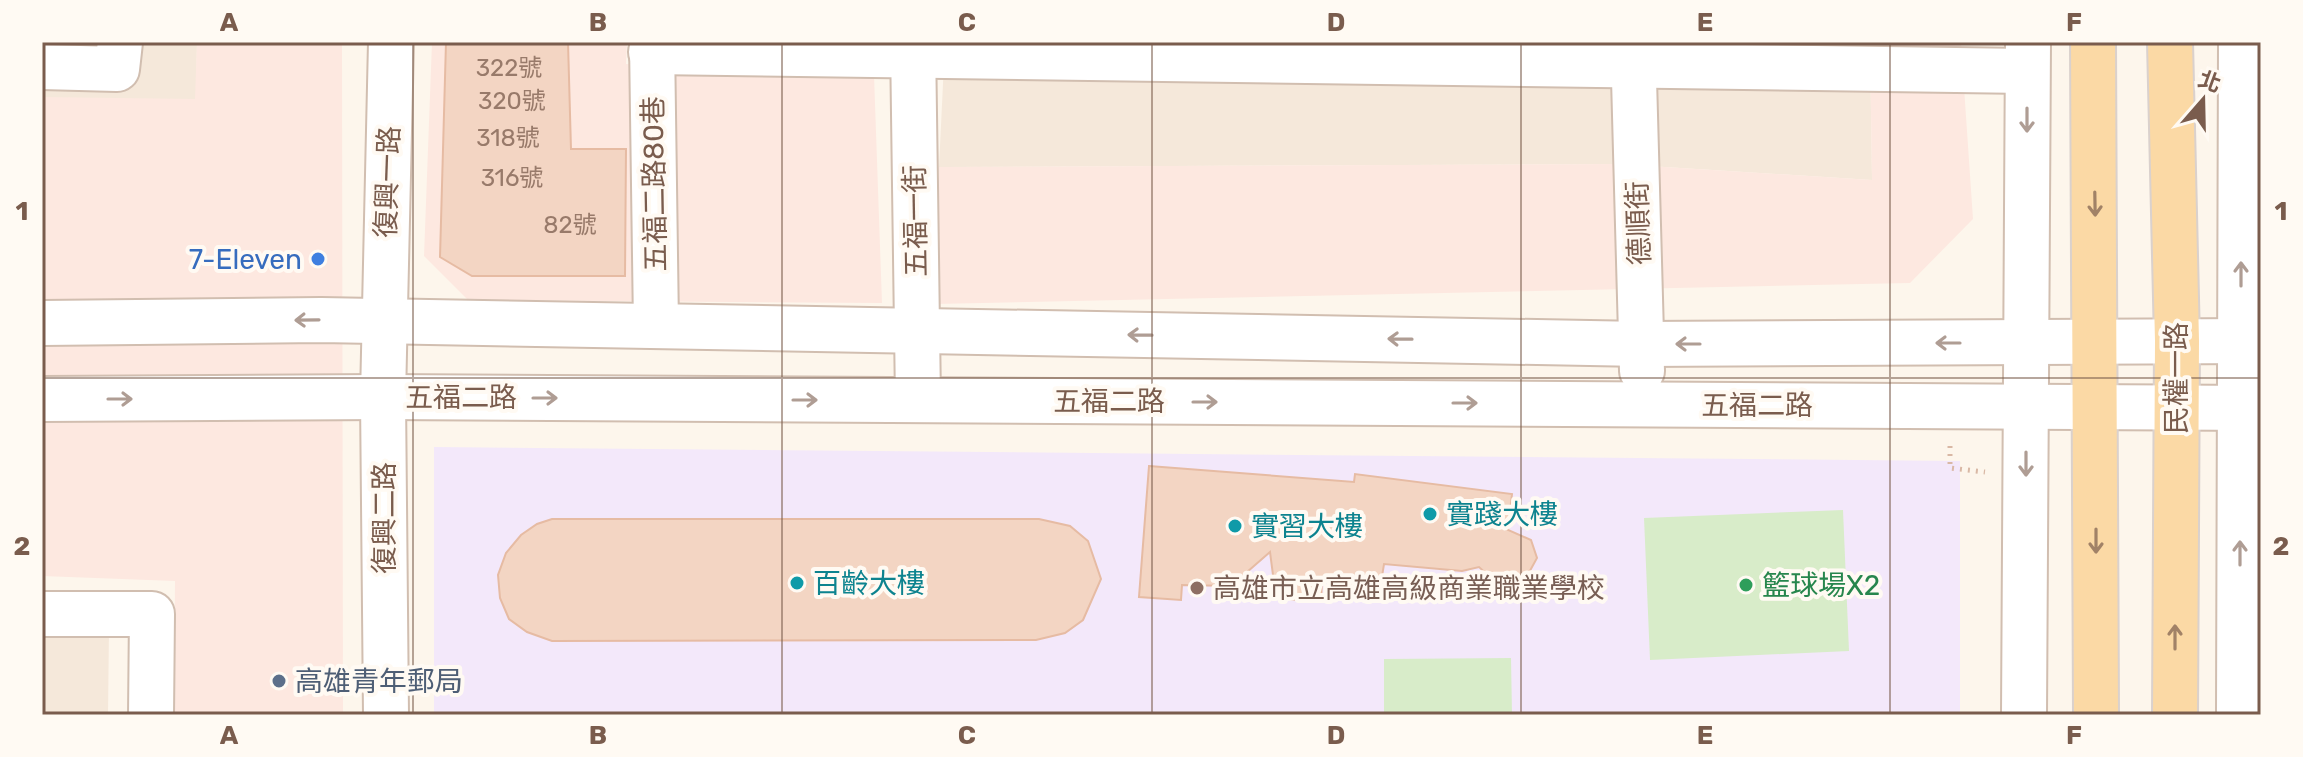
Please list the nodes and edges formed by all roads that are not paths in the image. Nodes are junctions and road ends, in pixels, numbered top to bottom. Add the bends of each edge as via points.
1 (120, 42) edge
2 (391, 42) edge
3 (2093, 42) edge
4 (2170, 42) edge
5 (2241, 42) edge
6 (652, 47) edge
7 (913, 50) edge
8 (1633, 54) edge
9 (2028, 56) edge
10 (42, 67) edge
11 (385, 321) junction
12 (42, 323) edge
13 (656, 326) junction
14 (917, 331) junction
15 (2177, 341) junction
16 (2251, 341) edge
17 (2097, 342) junction
18 (2026, 343) junction
19 (1642, 344) junction
20 (383, 397) junction
21 (42, 399) edge
22 (918, 400) junction
23 (1643, 404) junction
24 (2026, 407) junction
25 (2096, 407) junction
26 (2176, 408) junction
27 (2251, 408) edge
28 (42, 614) edge
29 (2250, 668) edge
30 (151, 715) edge
31 (386, 715) edge
32 (2024, 715) edge
33 (2096, 715) edge
34 (2175, 715) edge
35 (2239, 715) edge

1 - 10 street via 117,69
2 - 11 street, 復興一路
3 -> 17 main road
4 - 15 main road, 民權一路
16 -> 5 street
6 - 7 street
6 - 13 street, 五福二路80巷
7 - 8 street
7 - 14 street, 五福一街
8 - 9 street
8 - 19 street, 德順街
9 -> 18 street
11 -> 12 street
11 - 13 street
11 - 20 street, 復興二路
13 - 14 street
19 -> 14 street
14 - 22 street, 五福一街
15 - 16 street
15 - 17 street
15 - 26 main road, 民權一路
16 - 27 street
17 - 18 street
17 - 25 main road
18 -> 19 street
18 - 24 street
19 - 23 street, 德順街
21 -> 20 street, 五福二路
20 -> 22 street, 五福二路
20 - 31 street, 復興二路
22 -> 23 street, 五福二路
23 - 24 street, 五福二路
24 - 25 street, 五福二路
24 -> 32 street
25 - 26 street, 五福二路
25 -> 33 main road
26 - 27 street, 五福二路
34 -> 26 main road, 民權一路
29 -> 27 street
28 - 30 street via 152,614
29 - 35 street

